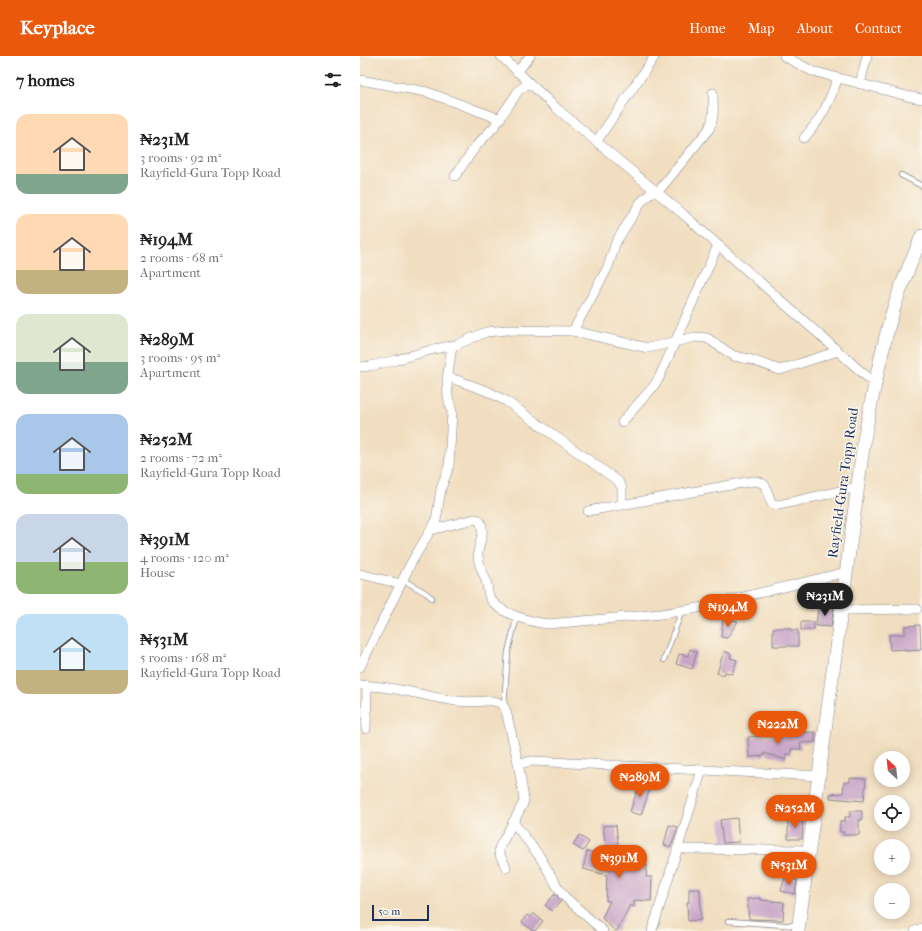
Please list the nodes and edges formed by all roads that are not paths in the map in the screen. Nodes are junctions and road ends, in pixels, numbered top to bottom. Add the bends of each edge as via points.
1 (501, 56) edge
2 (530, 56) edge
3 (655, 56) edge
4 (784, 56) edge
5 (867, 56) edge
6 (517, 72) junction
7 (838, 78) junction
8 (360, 80) edge
9 (529, 83) junction
10 (860, 84) junction
11 (713, 93) dead end
12 (922, 99) edge
13 (500, 119) junction
14 (804, 138) dead end
15 (596, 142) junction
16 (901, 175) dead end
17 (455, 176) dead end
18 (922, 186) edge
19 (656, 191) junction
20 (922, 236) edge
21 (718, 245) junction
22 (573, 331) junction
23 (675, 341) junction
24 (452, 346) junction
25 (838, 351) junction
26 (360, 367) edge
27 (448, 377) junction
28 (874, 383) junction
29 (622, 422) dead end
30 (858, 487) junction
31 (622, 505) junction
32 (588, 511) dead end
33 (431, 530) junction
34 (846, 572) junction
35 (360, 574) edge
36 (402, 582) junction
37 (432, 598) dead end
38 (917, 609) dead end
39 (682, 610) junction
40 (841, 610) junction
41 (517, 616) junction
42 (664, 660) dead end
43 (360, 667) edge
44 (363, 685) edge
45 (504, 706) junction
46 (366, 729) dead end
47 (518, 762) junction
48 (702, 770) junction
49 (819, 776) junction
50 (513, 822) junction
51 (677, 849) junction
52 (808, 850) junction
53 (506, 868) dead end
54 (728, 921) dead end
55 (798, 928) edge
56 (922, 928) edge
57 (603, 931) edge
58 (652, 931) edge
59 (915, 931) edge

1 - 6 street
2 - 6 street
3 - 15 street
4 - 7 street via 812,72
5 - 10 street
6 - 9 street
7 - 10 street
7 - 14 street via 826,109
8 - 13 street via 427,92
9 - 13 street via 519,90
9 - 15 street
10 - 12 street
11 - 19 street via 712,123 709,129
13 - 17 street via 476,146
15 - 19 street
16 - 18 lane
19 - 21 street
19 - 22 street via 641,202 616,242 608,267
20 - 28 street, Rayfield-Gura Topp Road via 892,313
21 - 23 street
21 - 25 street
22 - 23 street via 648,348
22 - 24 street via 542,329 486,332
23 - 25 street via 695,337 707,338 734,356 780,370
23 - 29 street via 659,378
24 - 26 street
24 - 27 street
25 - 28 street
27 - 31 street via 506,401 618,481 622,488
27 - 33 street via 448,397 452,412 449,466 441,489 436,521
28 - 30 street, Rayfield-Gura Topp Road
30 - 31 street via 779,505 772,504 766,486 753,481
30 - 34 street, Rayfield-Gura Topp Road
31 - 32 street
33 - 36 street
33 - 41 street via 479,520 483,530 478,564 485,577 489,596 494,603
34 - 39 street
34 - 40 street, Rayfield-Gura Topp Road
35 - 36 street
36 - 37 lane
36 - 43 street
38 - 40 street
39 - 41 street via 548,624
39 - 42 lane
40 - 49 street, Rayfield-Gura Topp Road
41 - 45 lane via 508,652
44 - 45 street via 457,702 492,701
44 - 46 street
45 - 47 street
47 - 48 street
47 - 50 street via 524,800
48 - 49 street
48 - 51 street
49 - 52 street, Rayfield-Gura Topp Road
50 - 53 street via 499,848
50 - 57 street via 540,857 564,896
51 - 52 street
51 - 58 street
52 - 55 street, Rayfield-Gura Topp Road
54 - 55 lane
56 - 59 street

